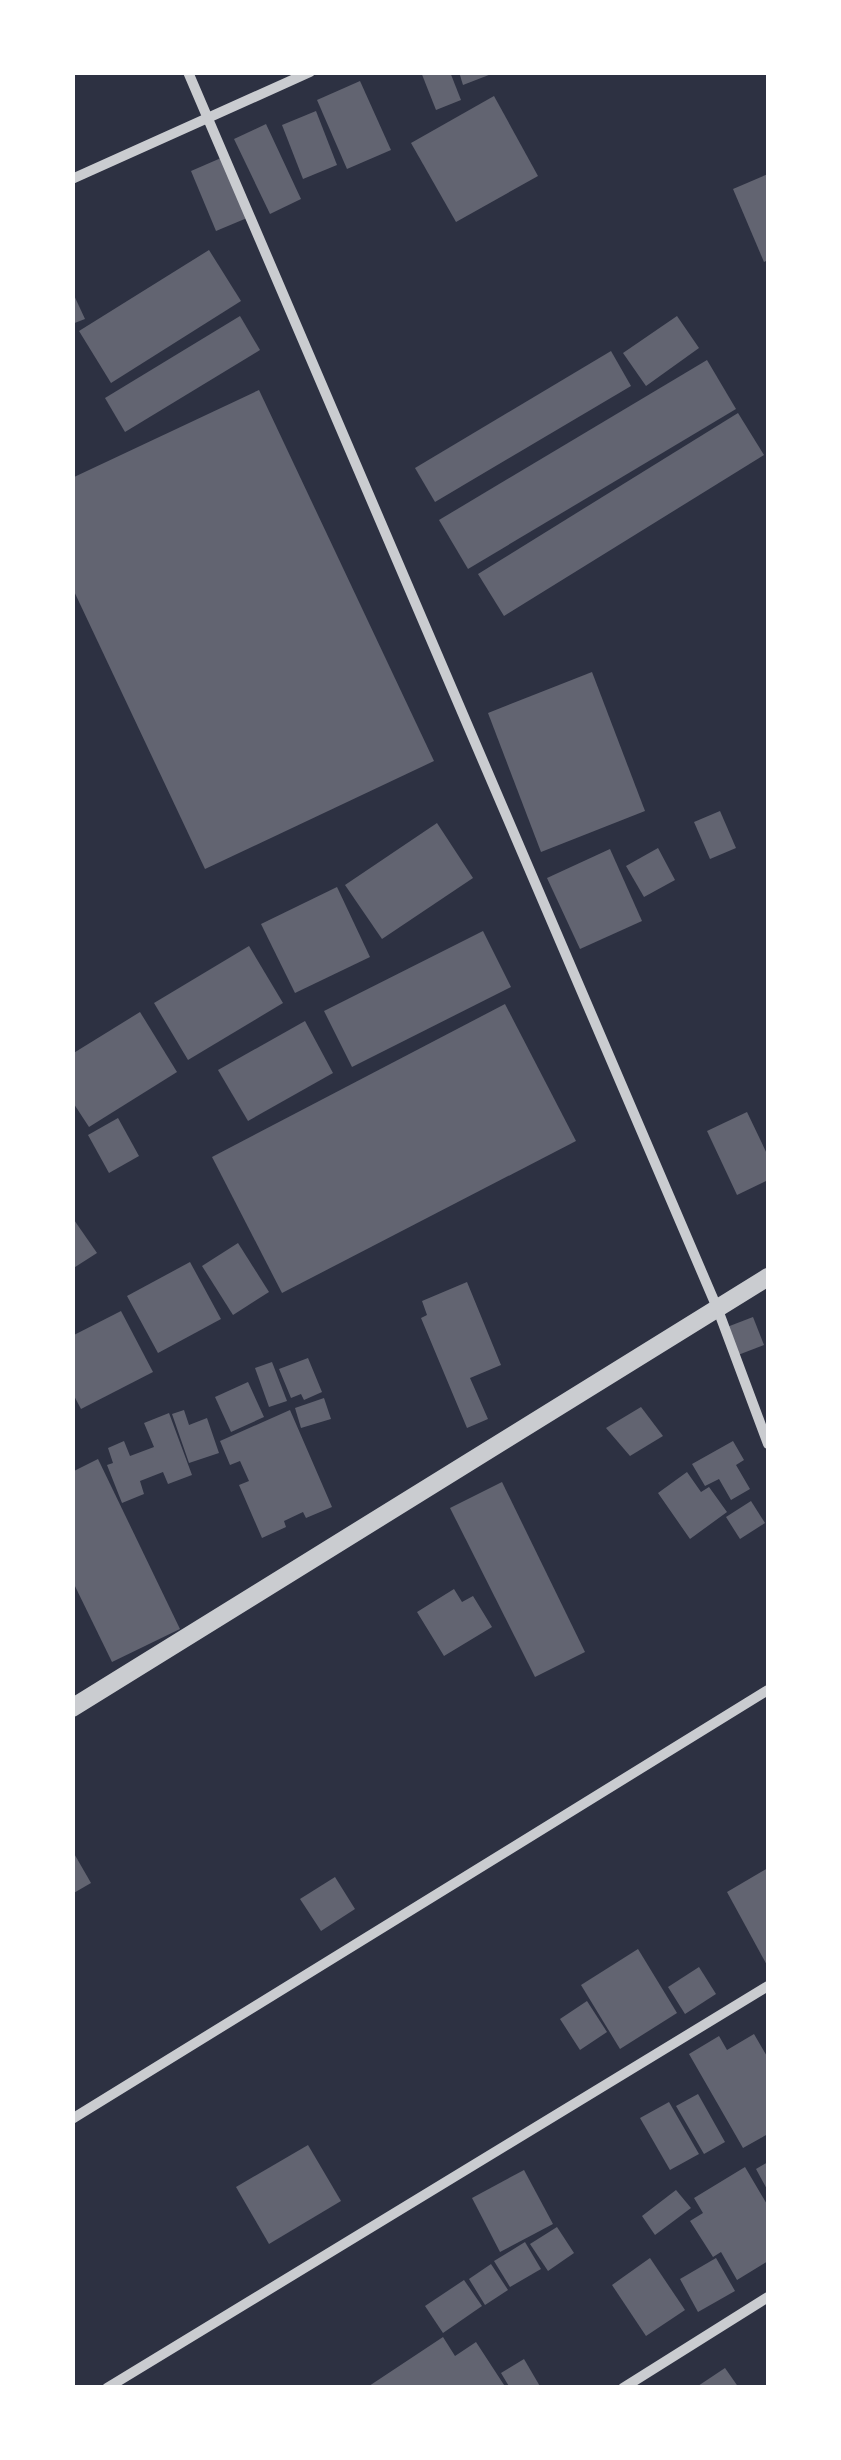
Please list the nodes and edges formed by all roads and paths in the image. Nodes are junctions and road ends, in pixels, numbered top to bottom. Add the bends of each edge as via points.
1 (188, 72) edge
2 (310, 72) edge
3 (206, 117) junction
4 (72, 179) edge
5 (768, 1277) edge
6 (718, 1310) junction
7 (768, 1444) edge
8 (768, 1690) edge
9 (72, 1708) edge
10 (768, 1986) edge
11 (72, 2119) edge
12 (768, 2296) edge
13 (107, 2388) edge
14 (622, 2388) edge

1 - 3 street
2 - 3 street
3 - 4 street
3 - 6 street
5 - 6 street
6 - 7 street
6 - 9 street
8 - 11 street
10 - 13 street
12 - 14 street

